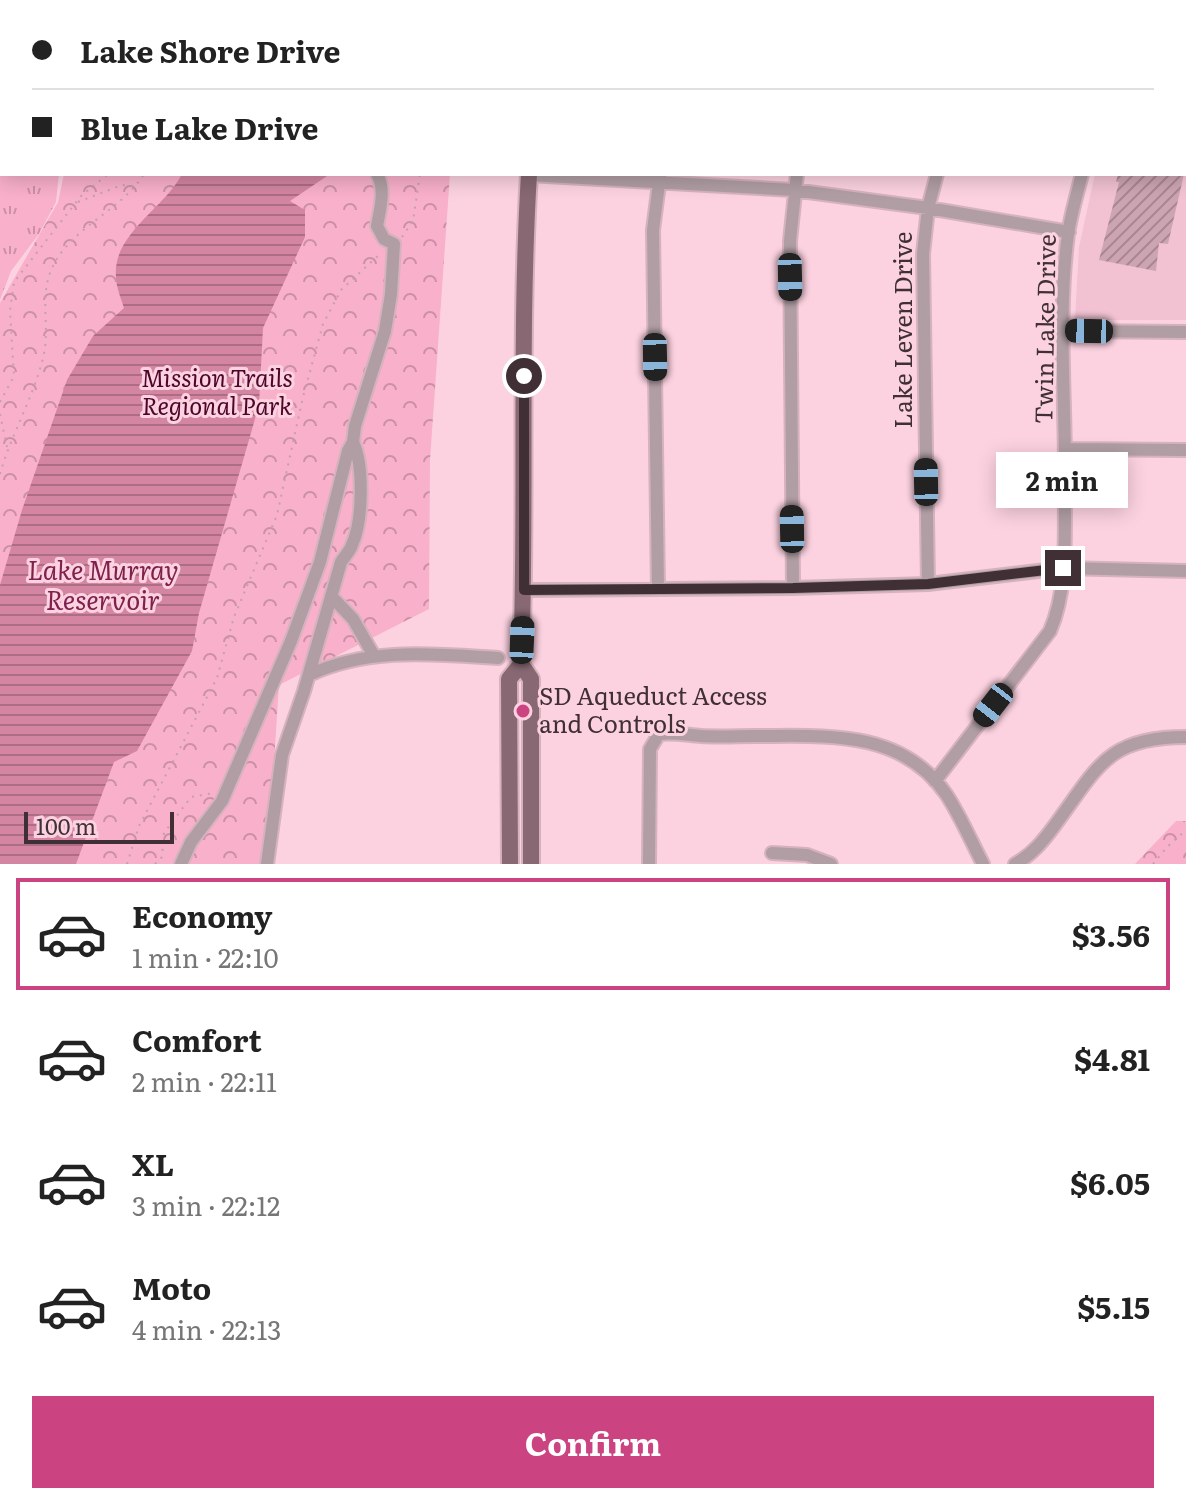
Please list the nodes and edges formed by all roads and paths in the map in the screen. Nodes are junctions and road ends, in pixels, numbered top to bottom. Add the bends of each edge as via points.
1 (106, 176) edge
2 (142, 176) edge
3 (378, 176) edge
4 (420, 176) edge
5 (529, 176) edge
6 (594, 176) edge
7 (796, 176) edge
8 (936, 176) edge
9 (1082, 176) edge
10 (660, 178) edge
11 (134, 186) junction
12 (793, 190) junction
13 (76, 203) junction
14 (928, 208) junction
15 (1069, 232) junction
16 (394, 244) junction
17 (1064, 331) junction
18 (1186, 332) edge
19 (0, 402) edge
20 (0, 414) edge
21 (353, 442) junction
22 (8, 448) junction
23 (1065, 449) junction
24 (1186, 450) edge
25 (0, 474) edge
26 (1063, 568) junction
27 (1186, 571) edge
28 (928, 584) junction
29 (658, 588) junction
30 (793, 588) junction
31 (524, 590) junction
32 (331, 596) junction
33 (374, 656) junction
34 (498, 658) dead end
35 (521, 664) junction
36 (309, 675) junction
37 (1186, 737) edge
38 (935, 781) junction
39 (227, 791) junction
40 (1186, 830) edge
41 (772, 853) dead end
42 (127, 864) edge
43 (155, 864) edge
44 (181, 864) edge
45 (267, 864) edge
46 (510, 864) edge
47 (531, 864) edge
48 (649, 864) edge
49 (831, 864) edge
50 (983, 864) edge
51 (1015, 864) edge
52 (1153, 864) edge

1 - 13 path
2 - 11 path
3 - 16 street via 383,202 377,226
4 - 16 path via 413,221
5 - 31 main road
6 - 10 street
7 - 12 street
8 - 14 street, Lake Leven Drive
9 - 15 street, Twin Lake Drive
10 - 12 street
10 - 29 street via 653,230
11 - 13 path via 122,185
11 - 22 path via 78,234 53,266 45,293 44,356
12 - 14 street
12 - 30 street
13 - 19 path via 14,282 14,376
14 - 15 street
14 - 28 street, Lake Leven Drive via 923,254
15 - 17 street, Twin Lake Drive
16 - 21 street via 385,331
16 - 42 path via 341,290 323,324 277,515 234,617 217,678 139,826
17 - 18 street
17 - 23 street, Twin Lake Drive
20 - 22 path
21 - 32 street via 360,471 357,524
21 - 39 street via 320,562
22 - 25 path
23 - 24 street
23 - 26 street, Twin Lake Drive
26 - 27 street
26 - 28 street
26 - 38 street, Twin Lake Drive via 1058,614 1050,631
28 - 30 street
29 - 30 street
29 - 31 street
31 - 35 main road
32 - 33 street via 353,619
32 - 36 street
33 - 34 street
33 - 36 street via 335,663
35 - 46 main road via 509,679
35 - 47 main road via 531,679
36 - 45 street via 282,755
37 - 51 street via 1148,739 1115,752 1042,842
38 - 48 street via 889,749 836,735 659,734 650,749
38 - 50 street
39 - 43 path via 191,797 164,833 162,857
39 - 44 street
40 - 52 path
41 - 49 street via 807,855

